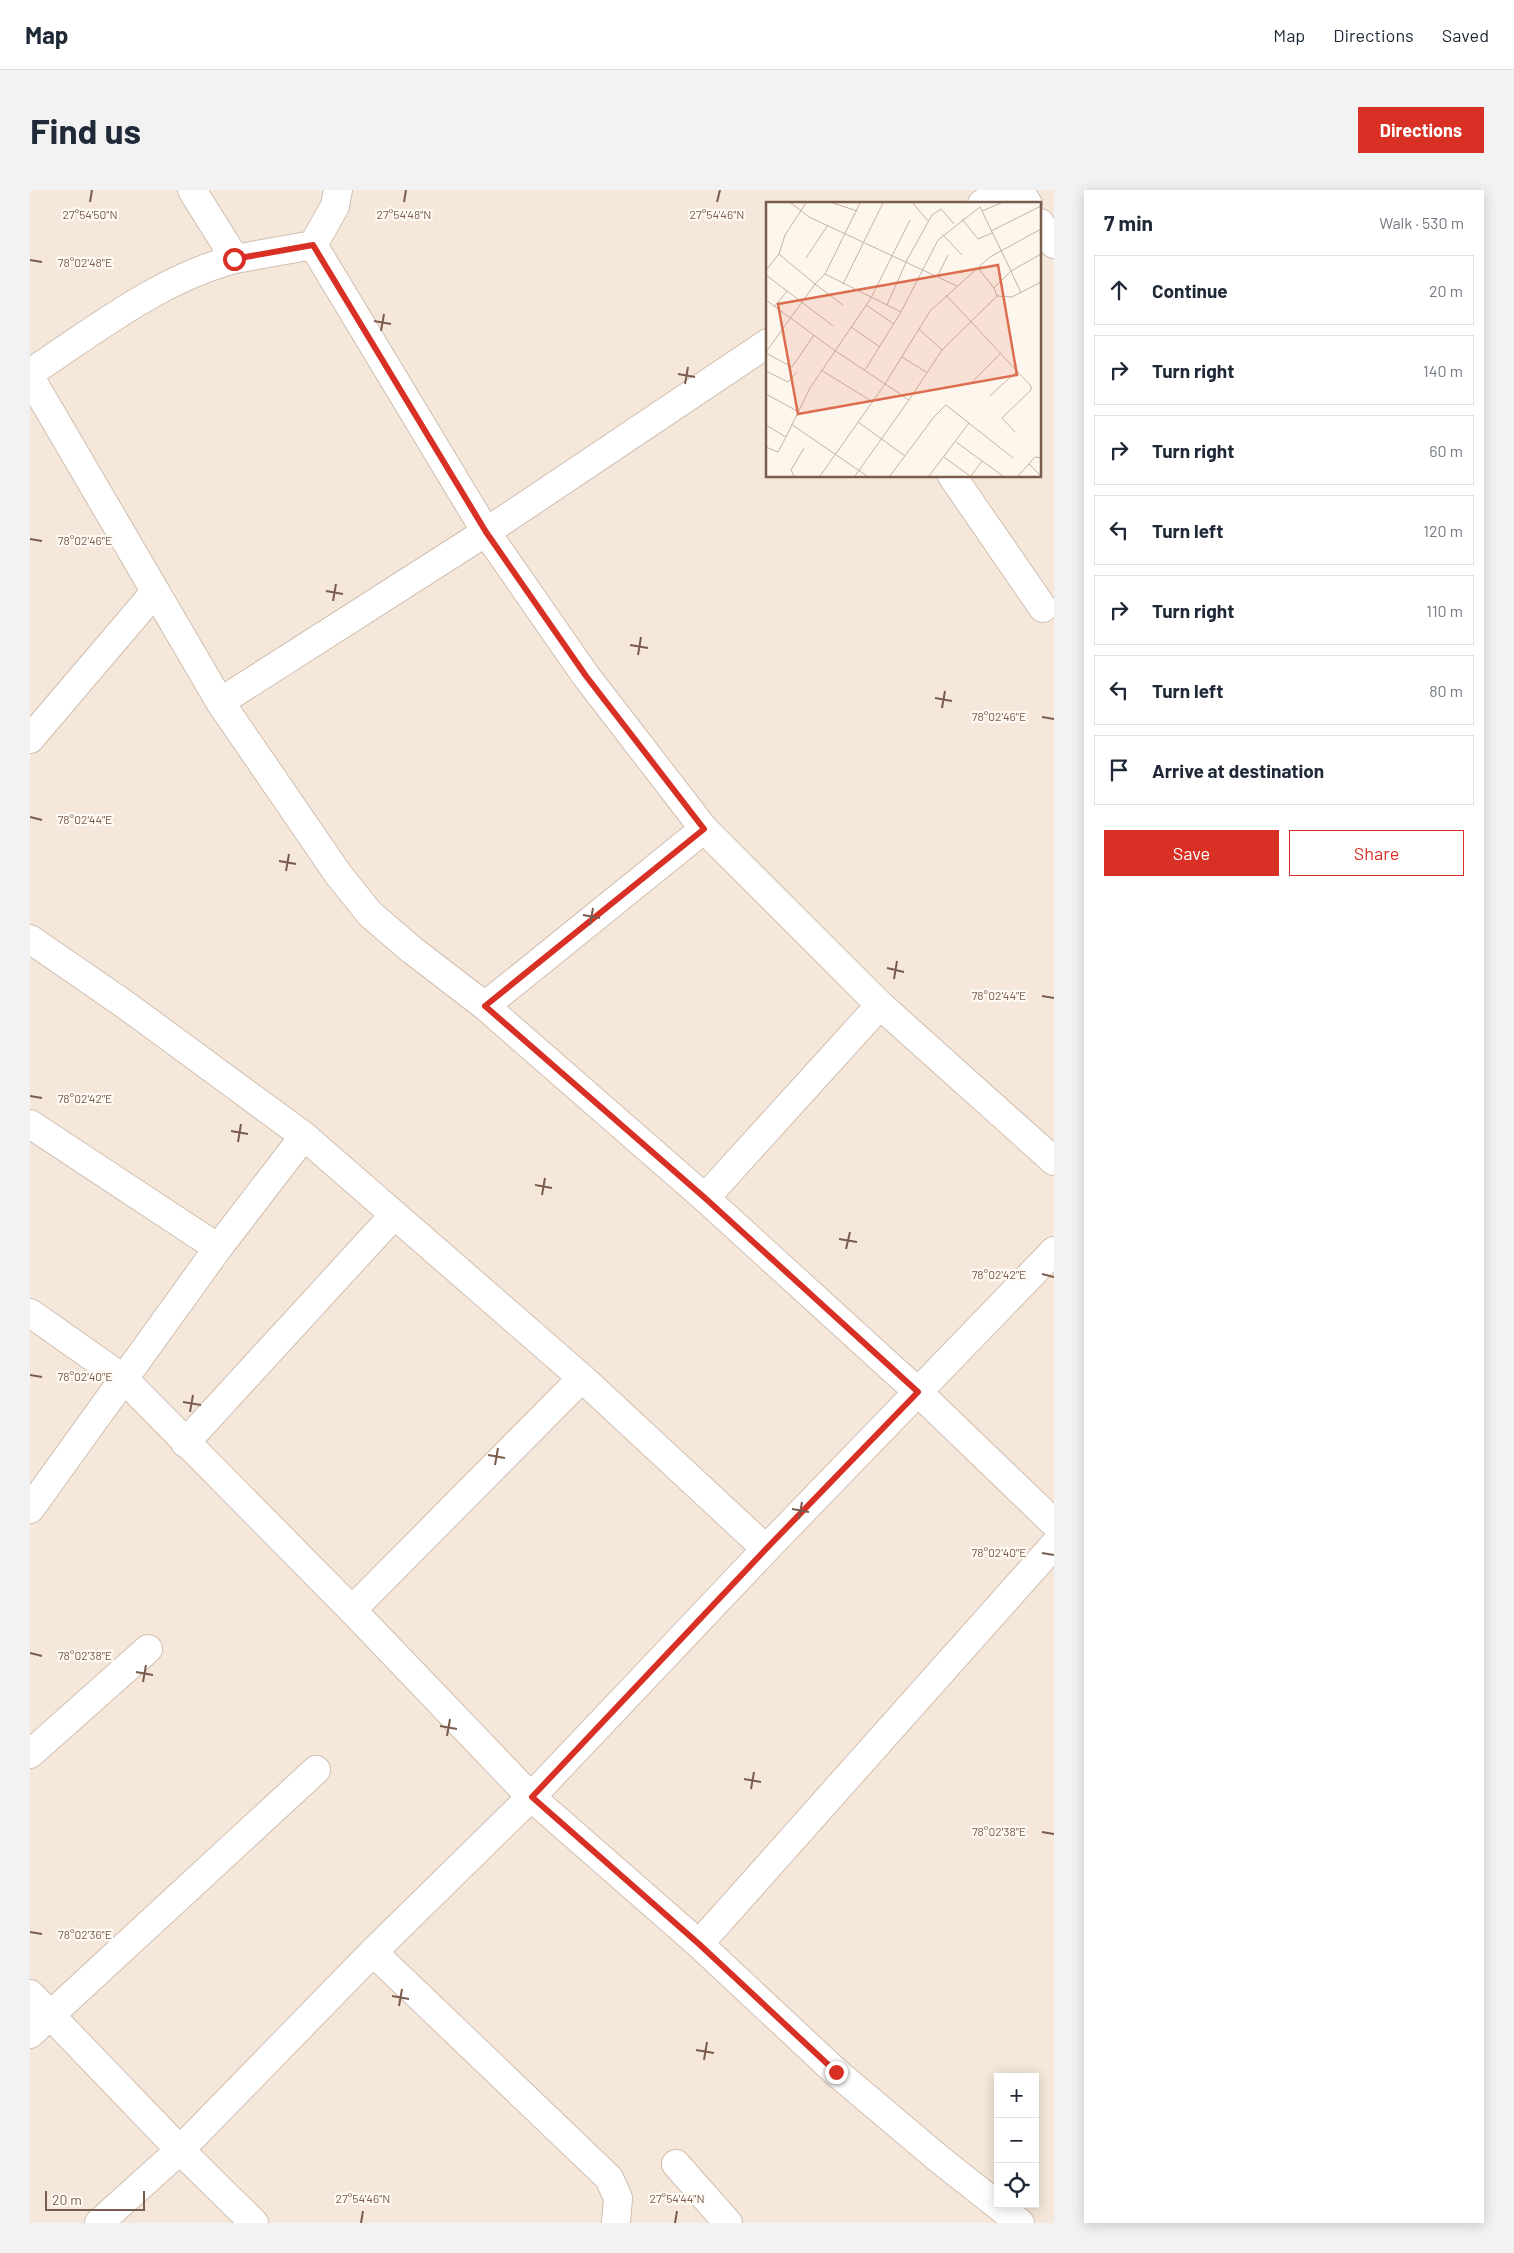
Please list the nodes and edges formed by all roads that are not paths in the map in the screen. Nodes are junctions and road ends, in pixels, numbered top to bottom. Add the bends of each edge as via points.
1 (192, 190) edge
2 (338, 190) edge
3 (1003, 190) edge
4 (1019, 190) edge
5 (985, 202) edge
6 (1027, 202) edge
7 (1042, 226) edge
8 (1054, 244) edge
9 (313, 245) junction
10 (234, 259) junction
11 (766, 344) edge
12 (30, 375) edge
13 (953, 478) edge
14 (486, 532) junction
15 (155, 592) junction
16 (1043, 608) dead end
17 (220, 702) junction
18 (30, 740) edge
19 (704, 829) junction
20 (30, 939) edge
21 (880, 1005) junction
22 (485, 1006) junction
23 (30, 1124) edge
24 (304, 1136) junction
25 (1054, 1161) edge
26 (705, 1198) junction
27 (394, 1215) junction
28 (218, 1248) junction
29 (1054, 1251) edge
30 (30, 1313) edge
31 (582, 1378) junction
32 (124, 1380) junction
33 (918, 1392) junction
34 (185, 1443) junction
35 (30, 1509) edge
36 (1054, 1523) edge
37 (1054, 1545) edge
38 (766, 1549) junction
39 (352, 1610) junction
40 (148, 1649) dead end
41 (30, 1754) edge
42 (316, 1770) dead end
43 (532, 1797) junction
44 (699, 1944) junction
45 (373, 1952) junction
46 (30, 1994) edge
47 (40, 2025) edge
48 (180, 2150) junction
49 (676, 2164) dead end
50 (99, 2223) edge
51 (254, 2223) edge
52 (616, 2223) edge
53 (728, 2223) edge
54 (1020, 2223) edge

1 - 10 street
2 - 9 street via 335,206
3 - 5 street
4 - 6 street
7 - 8 street
9 - 10 street
9 - 14 street
10 - 12 street via 206,267 148,296
11 - 14 street
12 - 15 street
13 - 16 street
14 - 17 street
14 - 19 street via 586,676
15 - 17 street
15 - 18 street
17 - 22 street via 338,874 370,914
19 - 21 street
19 - 22 street
20 - 24 street
21 - 25 street
21 - 26 street
22 - 26 street
23 - 28 street
24 - 27 street
24 - 28 street
26 - 33 street
27 - 31 street
27 - 34 street
28 - 32 street
29 - 33 street
30 - 32 street
31 - 38 street
31 - 39 street
32 - 34 street
32 - 35 street
33 - 36 street
33 - 38 street
34 - 39 street
37 - 44 street
38 - 43 street
39 - 43 street
40 - 41 street
42 - 47 street
43 - 44 street
43 - 45 street
44 - 54 street via 836,2072
45 - 48 street
45 - 52 street via 609,2178 618,2198
46 - 47 street
47 - 48 street
48 - 50 street
48 - 51 street
49 - 53 street

